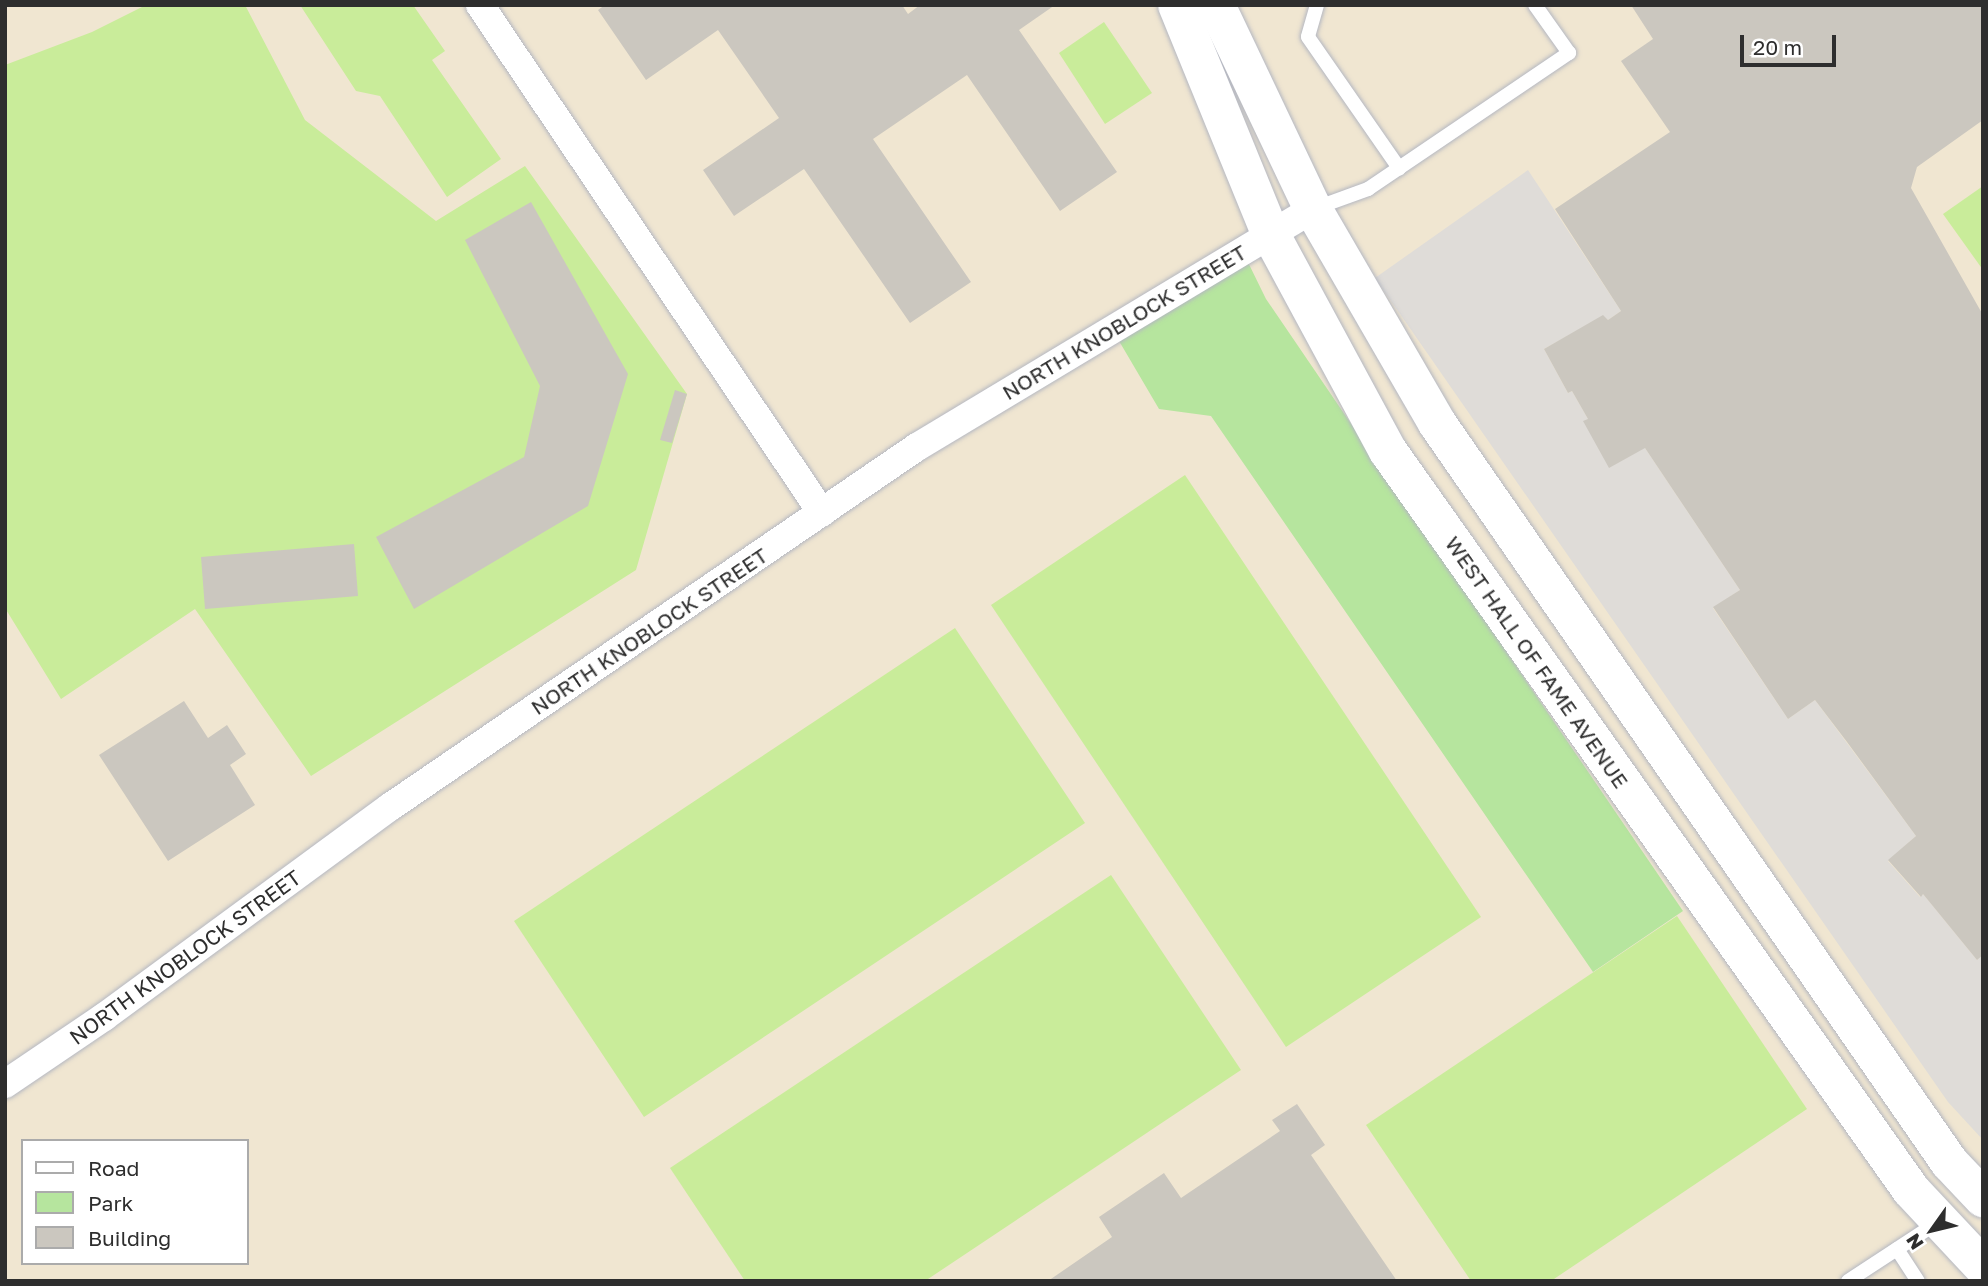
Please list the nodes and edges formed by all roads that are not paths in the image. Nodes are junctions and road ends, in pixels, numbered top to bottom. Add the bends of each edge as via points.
1 (480, 5) edge
2 (1177, 5) edge
3 (1216, 5) edge
4 (1317, 5) edge
5 (1535, 5) edge
6 (1398, 168) junction
7 (1313, 209) junction
8 (1270, 233) junction
9 (822, 513) junction
10 (5, 1084) edge
11 (1983, 1198) edge
12 (1940, 1220) junction
13 (1897, 1249) junction
14 (1983, 1267) edge
15 (1848, 1281) edge
16 (1918, 1281) edge

1 - 9 street
2 - 8 main road, WEST HALL OF FAME AVENUE
3 - 7 main road
4 - 6 lane via 1308,37
5 - 6 lane via 1569,53
6 - 7 lane via 1368,189
7 - 8 street, NORTH KNOBLOCK STREET
7 - 11 main road via 1437,423 1949,1162
8 - 9 street, NORTH KNOBLOCK STREET via 917,447
8 - 12 main road, WEST HALL OF FAME AVENUE via 1388,451 1911,1190
9 - 10 street, NORTH KNOBLOCK STREET via 390,807
12 - 13 lane
12 - 14 main road, WEST HALL OF FAME AVENUE
13 - 15 lane
13 - 16 lane

